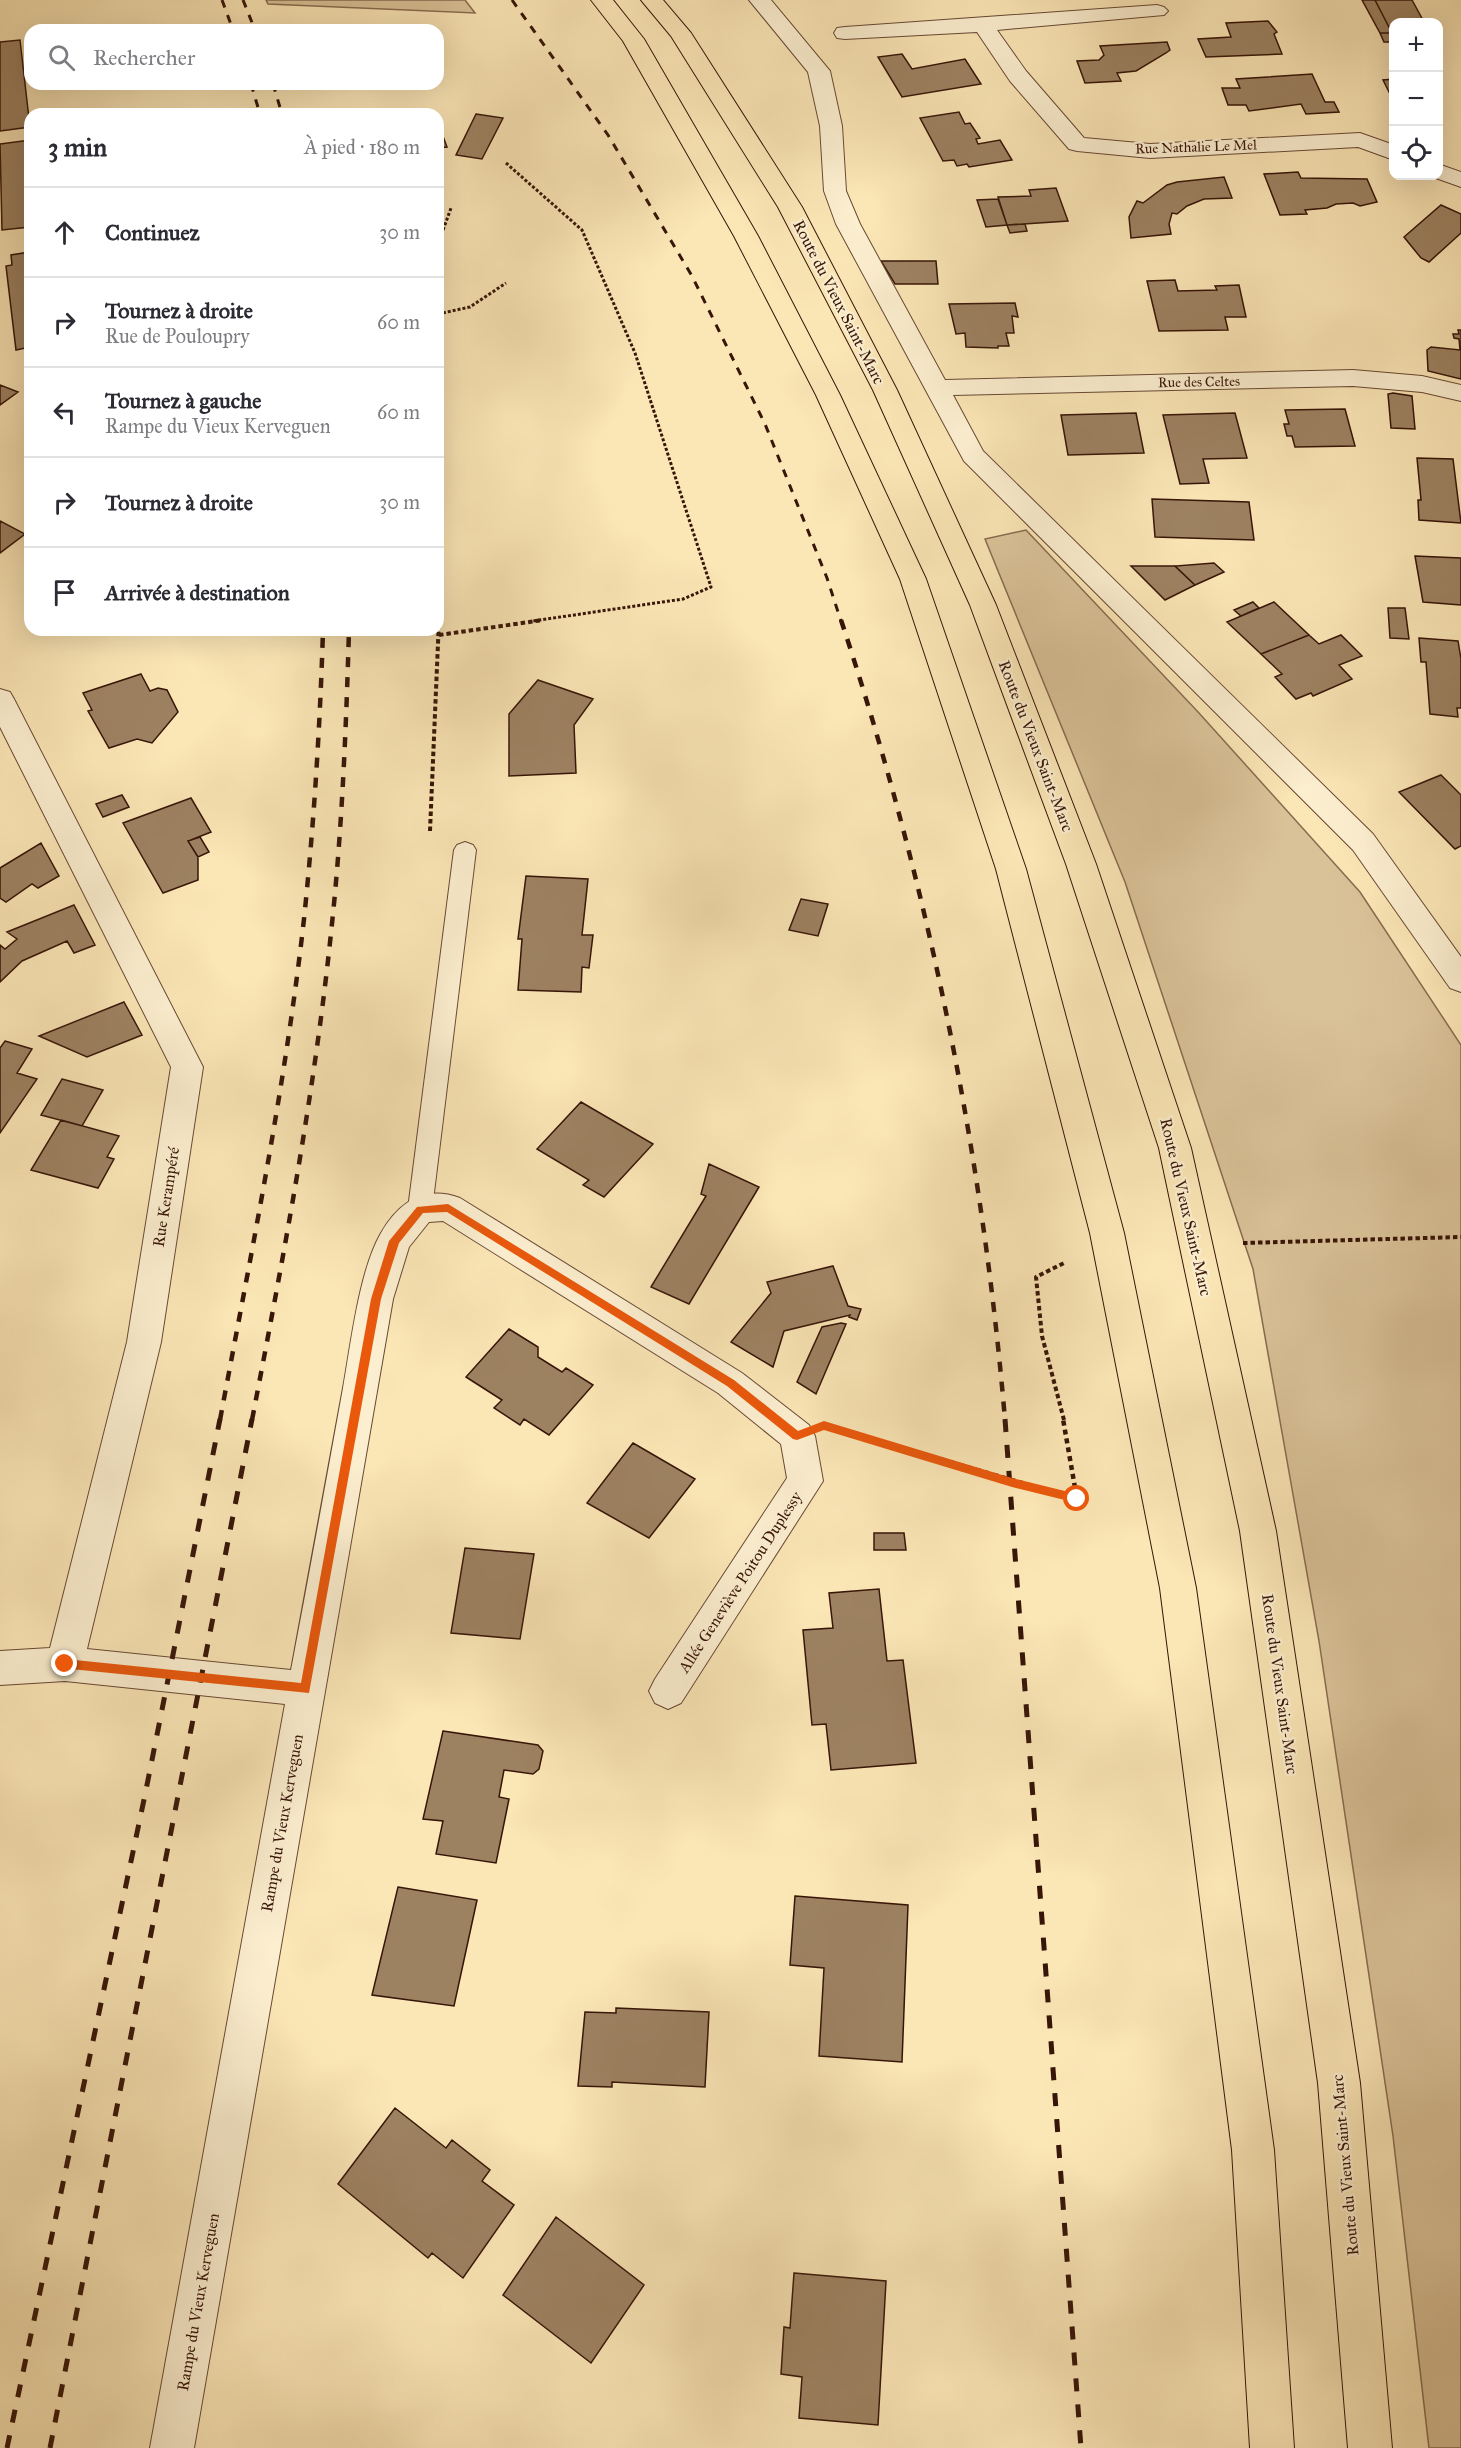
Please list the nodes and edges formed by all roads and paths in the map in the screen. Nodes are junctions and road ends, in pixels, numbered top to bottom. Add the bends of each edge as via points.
1 (602, 0) edge
2 (652, 0) edge
3 (760, 0) edge
4 (1157, 11) dead end
5 (983, 25) junction
6 (845, 33) dead end
7 (1389, 151) edge
8 (506, 163) dead end
9 (1443, 173) edge
10 (1461, 180) edge
11 (451, 208) dead end
12 (444, 227) edge
13 (506, 283) dead end
14 (444, 313) edge
15 (936, 388) junction
16 (1461, 393) edge
17 (444, 634) edge
18 (0, 699) edge
19 (465, 850) dead end
20 (1461, 980) edge
21 (420, 1209) junction
22 (1461, 1237) edge
23 (1236, 1243) dead end
24 (1067, 1261) dead end
25 (797, 1436) junction
26 (65, 1664) junction
27 (0, 1668) edge
28 (305, 1689) junction
29 (668, 1691) dead end
30 (172, 2448) edge
31 (1272, 2448) edge
32 (1370, 2448) edge

1 - 31 highway via 633,39 740,225 828,395 913,579 1017,892 1107,1233 1178,1588 1253,2150
2 - 32 highway, Route du Vieux Saint-Marc via 680,33 790,207 885,390 987,616 1081,864 1175,1148 1260,1543 1338,2083
3 - 15 street via 819,70 831,126 835,191 848,224
4 - 5 street
5 - 6 street
5 - 7 street, Rue Nathalie Le Mel via 1018,76 1077,144 1150,151 1360,140
8 - 17 path via 582,230 635,353 711,587 683,599
9 - 10 street
11 - 12 path
13 - 14 path via 470,307
15 - 16 street, Rue des Celtes via 1353,378 1422,384
15 - 20 street via 973,455 1363,842
18 - 26 street, Rue Kerampéré via 187,1067 144,1342
19 - 21 lane
21 - 25 street via 448,1208 730,1383
21 - 28 street, Rampe du Vieux Kerveguen via 394,1241 376,1299
22 - 23 path
24 - 25 path via 1036,1277 1042,1336 1068,1436 1077,1499 824,1426
25 - 29 street, Allée Geneviève Poitou Duplessy via 805,1481
26 - 27 street
26 - 28 street
28 - 30 street, Rampe du Vieux Kerveguen

